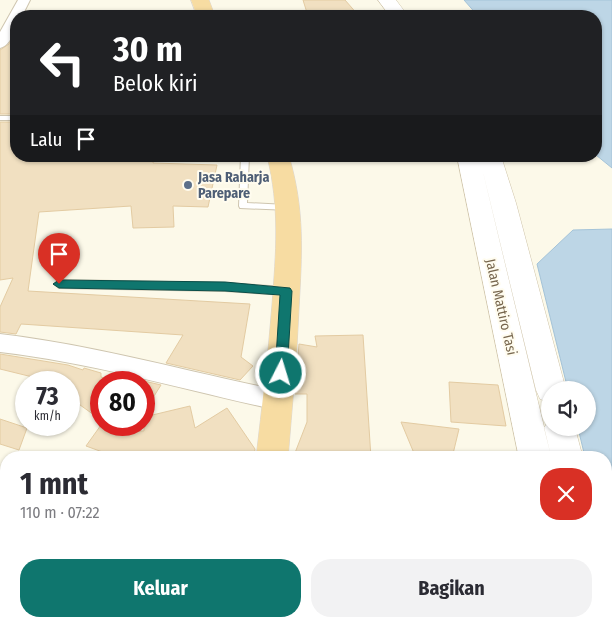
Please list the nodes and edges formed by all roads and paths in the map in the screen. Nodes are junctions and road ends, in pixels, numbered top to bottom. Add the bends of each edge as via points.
1 (371, 0) edge
2 (375, 0) edge
3 (10, 26) edge
4 (0, 44) edge
5 (245, 162) edge
6 (280, 162) edge
7 (469, 162) edge
8 (492, 162) edge
9 (288, 208) junction
10 (59, 284) dead end
11 (286, 291) junction
12 (0, 343) edge
13 (548, 381) edge
14 (277, 400) junction
15 (562, 436) edge
16 (273, 451) edge
17 (533, 451) edge
18 (565, 451) edge

1 - 2 main road
3 - 4 street
5 - 9 lane via 243,206
6 - 9 highway
7 - 17 main road, Jalan Mattiro Tasi
8 - 13 main road, Jalan Mattiro Tasi
9 - 11 highway via 290,237
10 - 11 lane
11 - 14 highway
12 - 14 street via 100,358
14 - 16 highway
15 - 18 main road

